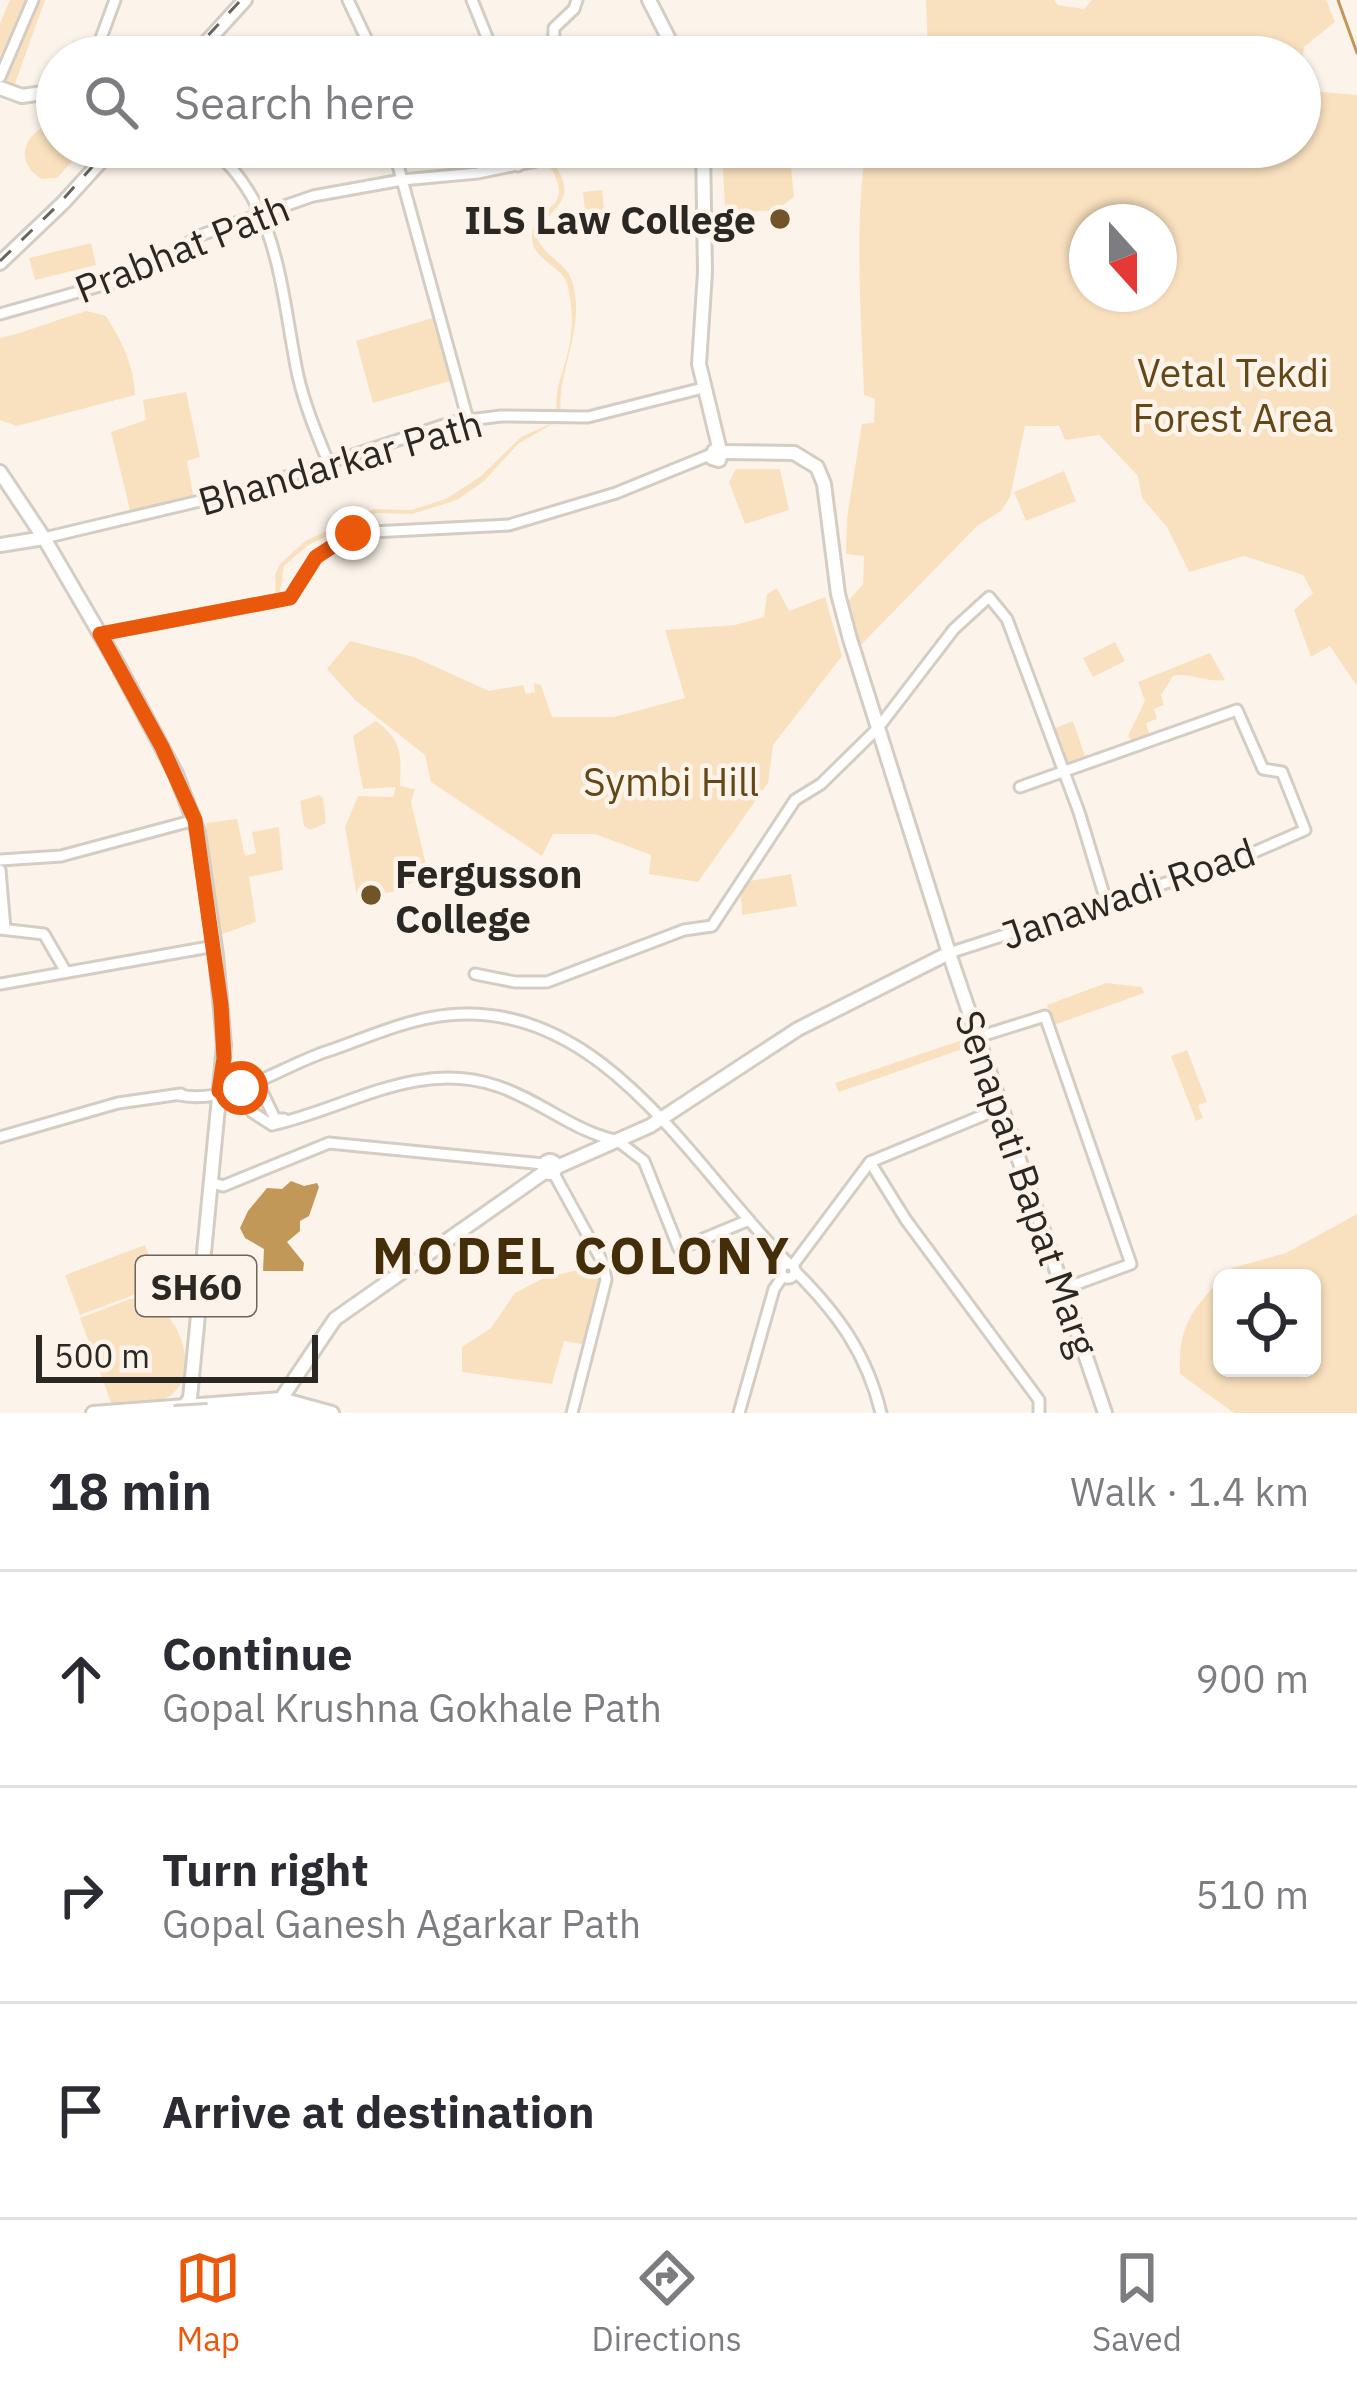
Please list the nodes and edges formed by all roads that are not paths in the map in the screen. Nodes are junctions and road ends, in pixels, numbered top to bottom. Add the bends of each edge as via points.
1 (33, 0) edge
2 (115, 0) edge
3 (241, 0) edge
4 (348, 0) edge
5 (472, 0) edge
6 (578, 0) edge
7 (649, 0) edge
8 (102, 36) edge
9 (208, 36) edge
10 (365, 36) edge
11 (487, 36) edge
12 (554, 36) edge
13 (667, 36) edge
14 (0, 77) edge
15 (92, 168) edge
16 (234, 168) edge
17 (399, 168) edge
18 (501, 168) edge
19 (702, 168) edge
20 (402, 180) junction
21 (261, 212) junction
22 (1, 258) edge
23 (0, 314) edge
24 (701, 388) junction
25 (469, 420) junction
26 (714, 456) junction
27 (328, 464) junction
28 (0, 472) edge
29 (33, 521) junction
30 (45, 536) junction
31 (27, 541) junction
32 (0, 545) edge
33 (100, 634) junction
34 (875, 730) junction
35 (1063, 770) junction
36 (1020, 787) dead end
37 (195, 820) junction
38 (0, 860) edge
39 (0, 870) edge
40 (1106, 901) junction
41 (2, 929) edge
42 (215, 946) junction
43 (946, 954) junction
44 (66, 973) junction
45 (475, 974) dead end
46 (0, 984) edge
47 (978, 1037) junction
48 (444, 1076) junction
49 (257, 1082) junction
50 (241, 1088) junction
51 (222, 1094) junction
52 (998, 1110) junction
53 (657, 1121) junction
54 (0, 1137) edge
55 (616, 1140) junction
56 (870, 1162) junction
57 (551, 1168) junction
58 (215, 1184) junction
59 (749, 1220) junction
60 (788, 1271) junction
61 (1063, 1289) junction
62 (281, 1399) junction
63 (207, 1408) edge
64 (177, 1410) edge
65 (300, 1412) edge
66 (93, 1413) edge
67 (125, 1413) edge
68 (260, 1413) edge
69 (332, 1413) edge
70 (572, 1413) edge
71 (739, 1413) edge
72 (881, 1413) edge
73 (1039, 1413) edge
74 (1102, 1413) edge

1 - 14 street
2 - 8 street
3 - 9 main road
4 - 10 street
5 - 11 street
6 - 12 street
7 - 13 main road
15 - 22 main road
16 - 21 street
17 - 20 street
18 - 20 street, Prabhat Path
19 - 24 main road
20 - 21 street, Prabhat Path
20 - 25 street
21 - 23 street, Prabhat Path via 201,235 135,276
21 - 27 street via 304,400
24 - 25 street, Bhandarkar Path via 589,417
24 - 26 main road
25 - 27 street, Bhandarkar Path
26 - 33 street via 502,526 353,533 316,557 290,598
26 - 34 main road, Senapati Bapat Marg via 787,452 817,467 840,602
27 - 30 street, Bhandarkar Path
28 - 29 main road, SH60
29 - 30 main road, SH60
29 - 31 main road
30 - 31 main road
30 - 33 main road, SH60
31 - 32 main road
33 - 37 main road, SH60
34 - 35 street via 989,597 1007,619
34 - 43 main road, Senapati Bapat Marg
34 - 45 street via 795,800 708,928 547,982
35 - 36 street
35 - 40 street
35 - 40 street, Janawadi Road via 1237,710 1263,770 1282,772 1305,830
37 - 38 street via 61,856
37 - 42 main road, SH60
39 - 41 street
40 - 43 street, Janawadi Road
41 - 44 street via 44,934
42 - 44 street
42 - 51 main road, SH60
43 - 47 main road, Senapati Bapat Marg
43 - 52 main road, Senapati Bapat Marg
43 - 53 main road via 799,1029
44 - 46 street
47 - 52 main road, Senapati Bapat Marg
47 - 61 street via 1045,1016 1131,1264
48 - 49 street via 395,1080 277,1120
48 - 50 street via 396,1083 272,1125 252,1112
48 - 55 street via 495,1085
49 - 50 street
49 - 53 street via 422,1019 467,1014 559,1033 601,1060
50 - 51 street
51 - 54 street via 118,1103
51 - 58 main road, SH60 via 210,1138
52 - 56 street
52 - 61 main road, Senapati Bapat Marg
52 - 74 main road, Senapati Bapat Marg
53 - 55 main road
53 - 59 street
55 - 57 main road
55 - 59 street via 644,1161 679,1249
56 - 60 street
56 - 73 street via 1039,1400
57 - 58 street via 328,1143
57 - 62 main road via 334,1319
57 - 70 street via 606,1280
58 - 64 main road, SH60
59 - 60 street
60 - 71 street via 774,1288
60 - 72 street via 838,1315
61 - 74 main road, Senapati Bapat Marg
62 - 63 main road
62 - 65 main road
63 - 64 main road, bridge
63 - 65 main road via 284,1403
64 - 66 main road
64 - 67 main road
65 - 68 main road
65 - 69 main road

